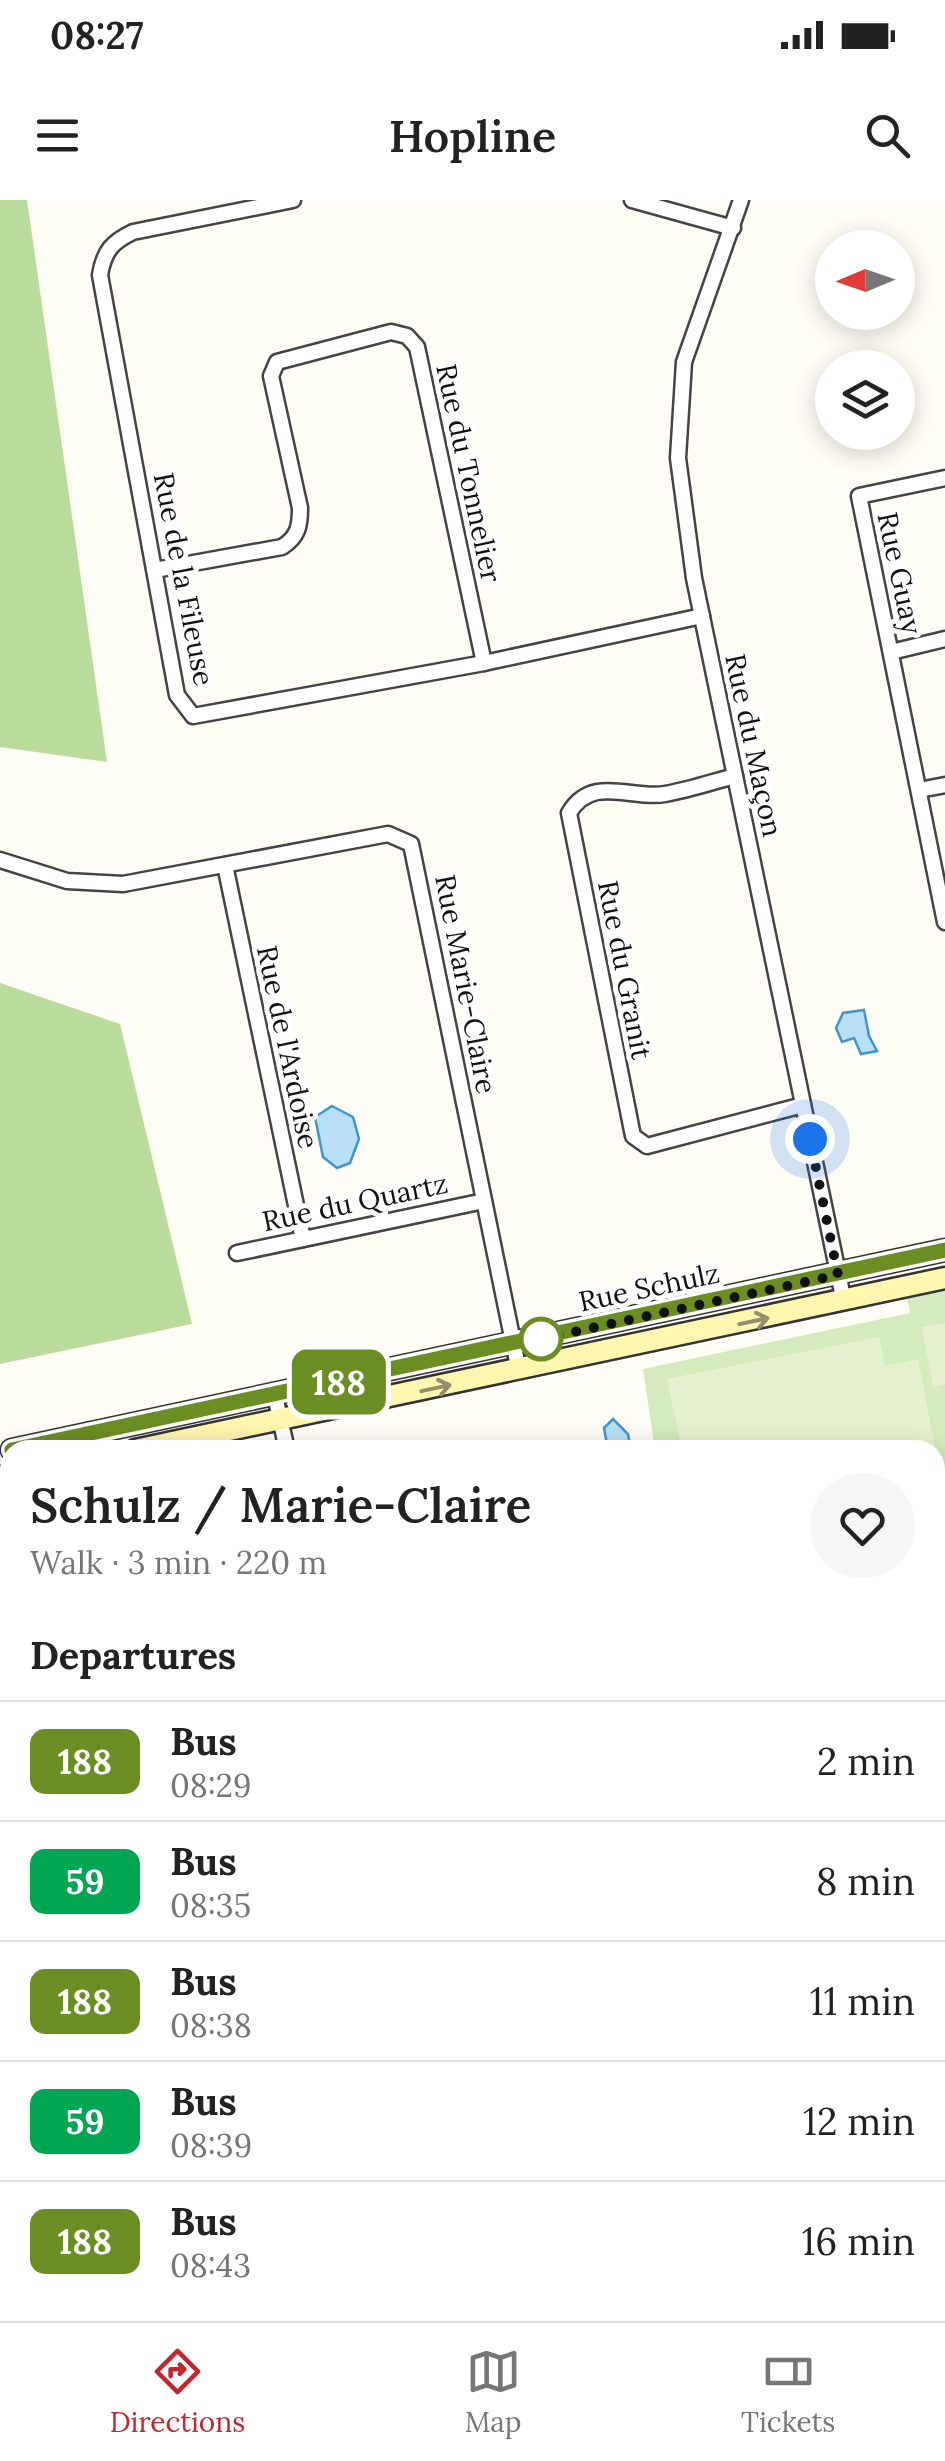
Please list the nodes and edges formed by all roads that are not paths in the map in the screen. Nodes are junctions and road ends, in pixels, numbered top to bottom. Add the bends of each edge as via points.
1 (294, 200) edge
2 (632, 200) edge
3 (741, 200) edge
4 (733, 228) junction
5 (945, 478) edge
6 (155, 570) junction
7 (702, 616) junction
8 (945, 640) edge
9 (891, 652) junction
10 (484, 663) junction
11 (735, 776) junction
12 (945, 785) edge
13 (919, 790) junction
14 (0, 860) edge
15 (225, 865) junction
16 (945, 922) edge
17 (804, 1105) junction
18 (484, 1201) junction
19 (302, 1239) junction
20 (945, 1250) edge
21 (237, 1252) dead end
22 (838, 1275) junction
23 (945, 1278) edge
24 (844, 1302) junction
25 (695, 1306) junction
26 (701, 1332) junction
27 (514, 1344) junction
28 (519, 1370) junction
29 (275, 1396) junction
30 (280, 1421) junction
31 (60, 1440) edge
32 (185, 1440) edge
33 (285, 1440) edge

1 - 6 street, Rue de la Fileuse via 134,232 104,256 100,274
2 - 4 street
3 - 4 street, Rue du Maçon
4 - 7 street, Rue du Maçon via 684,362 678,458
5 - 9 street, Rue Guay via 859,496
6 - 10 street, Rue de la Fileuse via 177,695 194,716
6 - 10 street, Rue du Tonnelier via 292,540 300,508 271,376 277,362 391,332 408,336 418,346
7 - 10 street, Rue de la Fileuse
7 - 11 street, Rue du Maçon
8 - 9 street
9 - 13 street, Rue Guay
11 - 17 street, Rue du Maçon
11 - 17 street, Rue du Granit via 660,795 630,789 587,794 569,813 633,1136 647,1146 670,1143
12 - 13 street
13 - 16 street, Rue Guay
14 - 15 street, Rue Marie-Claire via 46,877 104,883
15 - 18 street, Rue Marie-Claire via 388,834 411,844
15 - 19 street, Rue de l'Ardoise
17 - 22 street, Rue du Maçon
18 - 19 street, Rue du Quartz
18 - 27 street, Rue Marie-Claire
19 - 21 street, Rue du Quartz
20 - 22 street, Rue Schulz
22 - 24 street, Rue du Maçon
22 - 25 street, Rue Schulz
23 - 24 street, Rue Schulz
26 -> 24 street, Rue Schulz
25 - 26 street
25 - 27 street, Rue Schulz
26 - 28 street, Rue Schulz
27 - 28 street, Rue Marie-Claire
27 - 29 street, Rue Schulz
30 -> 28 street, Rue Schulz
29 - 30 street
29 - 31 street, Rue Schulz
30 - 32 street, Rue Schulz
30 - 33 street

